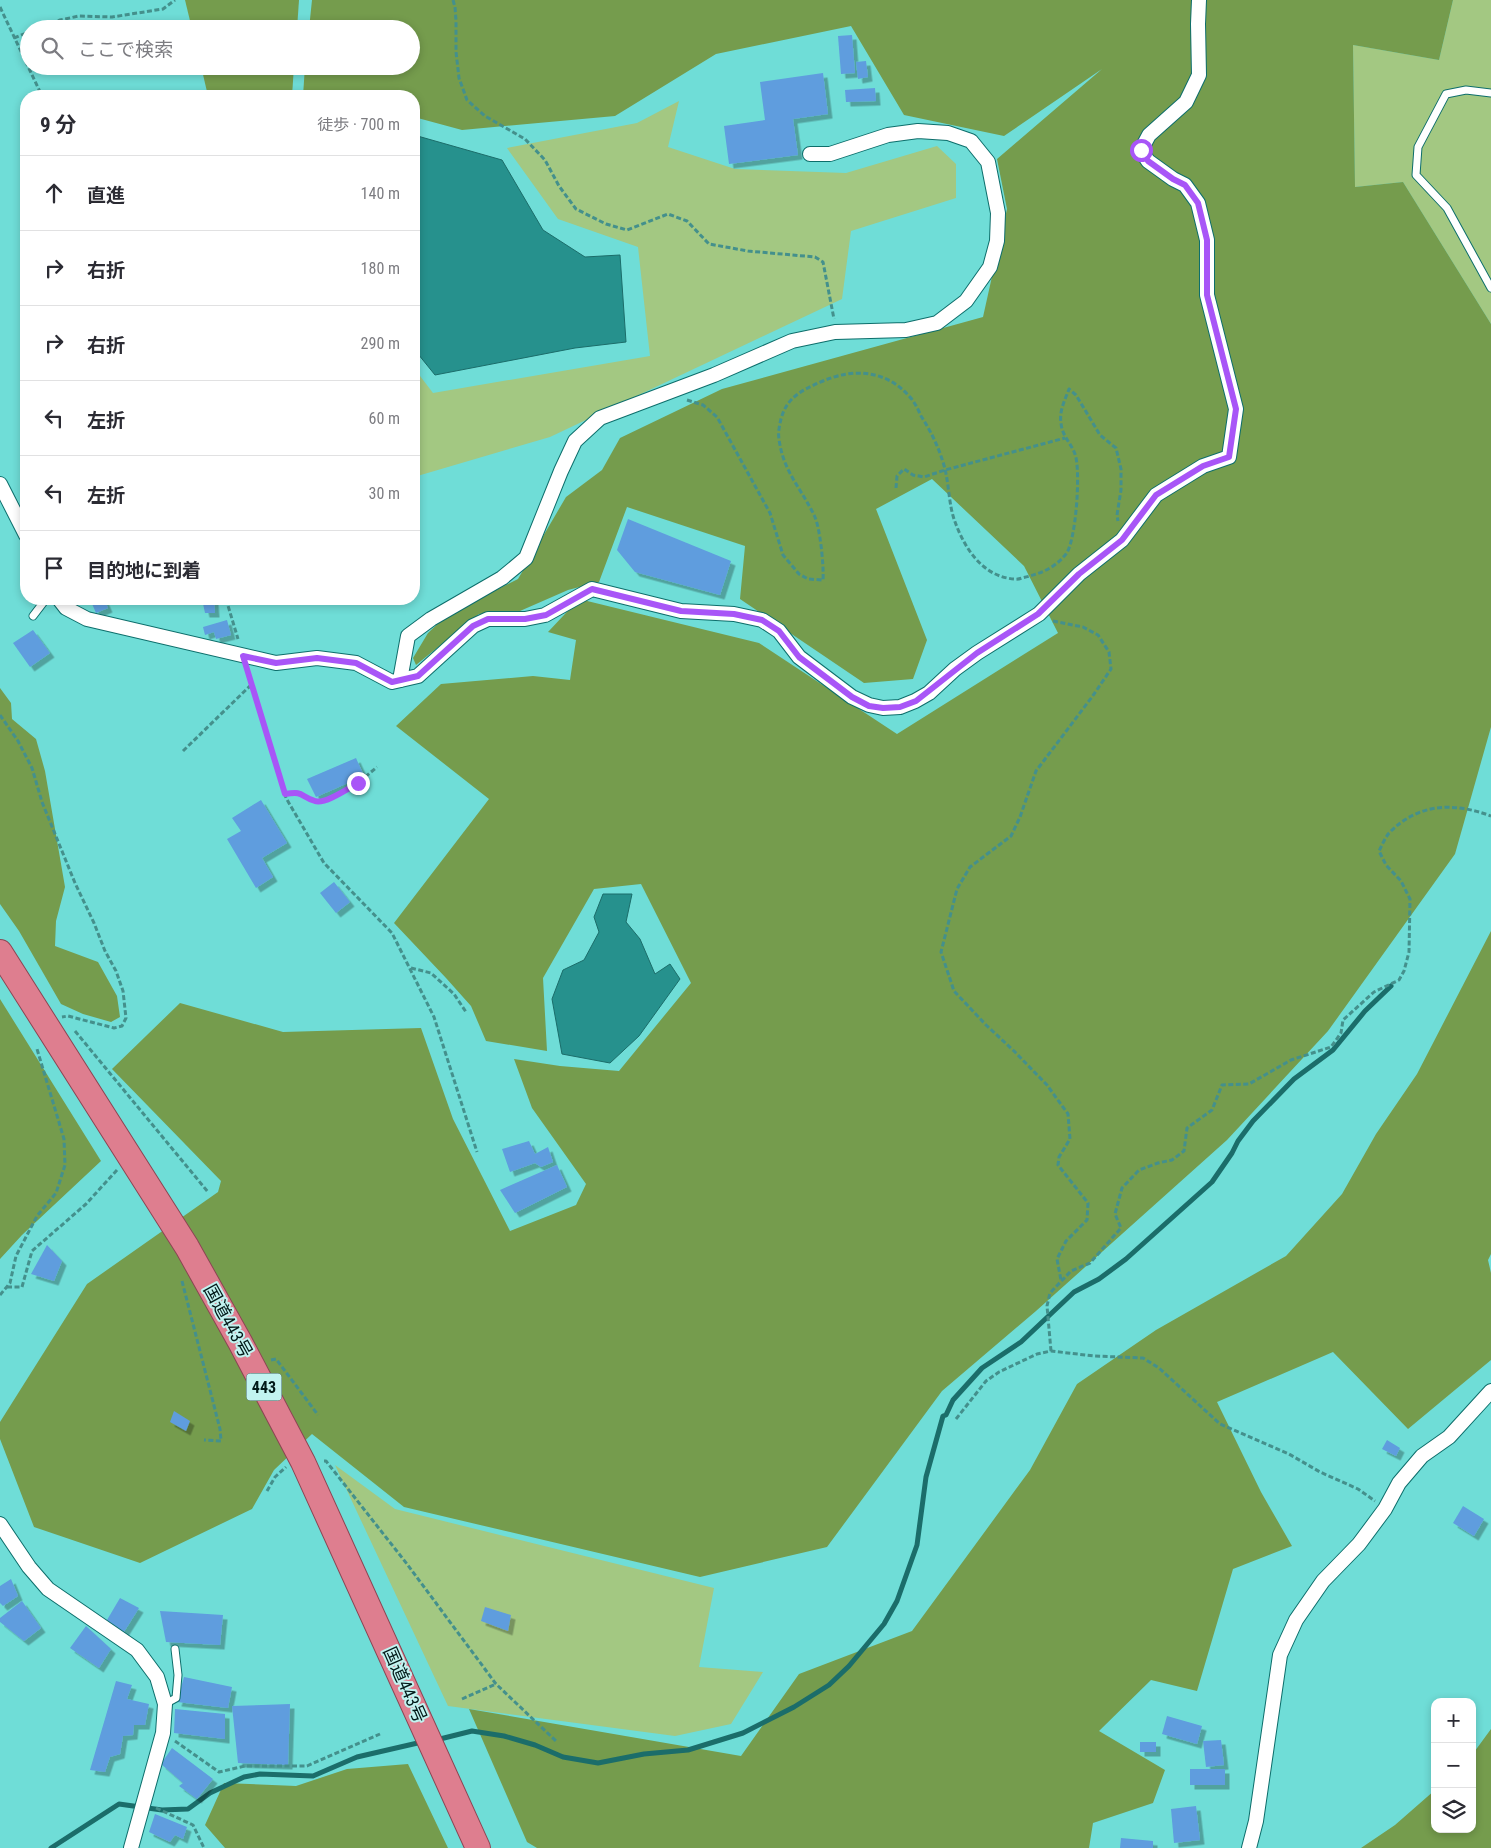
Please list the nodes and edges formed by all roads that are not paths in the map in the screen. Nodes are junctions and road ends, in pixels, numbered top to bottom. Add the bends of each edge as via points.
1 (1199, 0) edge
2 (1491, 93) edge
3 (810, 154) dead end
4 (1491, 288) edge
5 (0, 484) edge
6 (20, 523) edge
7 (41, 605) edge
8 (64, 605) edge
9 (33, 616) dead end
10 (400, 680) junction
11 (0, 952) edge
12 (1491, 1391) edge
13 (0, 1524) edge
14 (175, 1649) dead end
15 (165, 1704) junction
16 (131, 1848) edge
17 (478, 1848) edge
18 (1249, 1848) edge

1 - 10 street via 1199,75 1186,102 1149,135 1141,150 1148,161 1185,185 1198,203 1207,240 1207,295 1236,409 1229,457 1203,466 1156,495 1122,540 1079,574 1038,614 977,653 922,697 900,707 869,706 852,697 799,657 779,631 762,620 734,614 681,611 592,589 546,615 525,619 488,619 473,626 418,676
2 - 4 lane via 1466,90 1446,94 1418,147 1416,175 1447,208
3 - 10 street via 830,154 888,135 918,131 948,133 971,141 988,162 998,214 997,241 990,267 966,301 937,323 906,330 835,332 792,341 714,375 600,418 575,441 526,558 502,578 408,636
5 - 6 street
7 - 9 lane
8 - 10 street via 87,619 243,656 276,663 317,658 356,663 392,682
11 - 17 highway, 国道443号 / 443 via 187,1247 250,1361 302,1459
12 - 18 street via 1449,1437 1422,1456 1398,1483 1385,1509 1354,1550 1323,1581 1296,1620 1280,1655 1256,1821
13 - 15 street via 48,1589 137,1650 157,1676
14 - 15 lane via 176,1698
15 - 16 street via 163,1733

